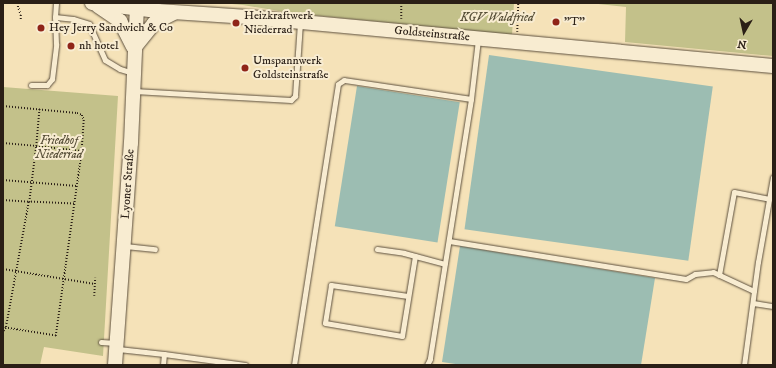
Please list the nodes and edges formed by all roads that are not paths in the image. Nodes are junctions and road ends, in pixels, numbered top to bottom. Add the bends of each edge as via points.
1 (56, 3) edge
2 (162, 3) edge
3 (100, 4) edge
4 (136, 6) edge
5 (174, 13) junction
6 (55, 17) junction
7 (301, 22) junction
8 (478, 38) junction
9 (134, 48) junction
10 (773, 66) edge
11 (133, 73) junction
12 (31, 85) dead end
13 (132, 91) junction
14 (471, 99) junction
15 (773, 178) edge
16 (769, 199) junction
17 (449, 241) junction
18 (124, 246) junction
19 (155, 249) dead end
20 (377, 249) dead end
21 (415, 256) junction
22 (445, 264) junction
23 (719, 275) junction
24 (754, 291) junction
25 (408, 296) junction
26 (753, 304) junction
27 (773, 306) edge
28 (101, 342) dead end
29 (116, 346) junction
30 (164, 354) junction
31 (115, 365) edge
32 (163, 365) edge
33 (245, 365) edge
34 (294, 365) edge
35 (427, 365) edge
36 (744, 365) edge

1 - 6 lane
2 - 5 street
3 - 4 street, Goldsteinstraße
3 - 9 street via 120,21
4 - 5 street, Goldsteinstraße
4 - 9 street, Lyoner Straße
5 - 7 street, Goldsteinstraße
5 - 9 street via 154,23
6 - 11 lane via 89,24 105,60
6 - 12 lane via 56,44 52,79 47,85
7 - 8 street, Goldsteinstraße
7 - 13 lane via 295,96 291,100
8 - 10 street, Goldsteinstraße
8 - 14 lane
9 - 11 street, Lyoner Straße
11 - 13 street, Lyoner Straße
13 - 18 street, Lyoner Straße
14 - 17 lane
14 - 34 lane via 344,80 338,84
15 - 16 lane
16 - 23 lane via 734,192
16 - 24 lane
17 - 22 lane
17 - 23 lane via 686,279 695,274 713,272
18 - 19 lane
18 - 29 street, Lyoner Straße
20 - 21 lane
21 - 22 lane
21 - 25 lane
22 - 35 lane
23 - 24 lane
24 - 26 lane
25 - 25 lane via 402,336 326,323 331,285
26 - 27 lane
26 - 36 lane
28 - 29 lane
29 - 30 lane
29 - 31 street, Lyoner Straße
30 - 32 lane
30 - 33 lane

